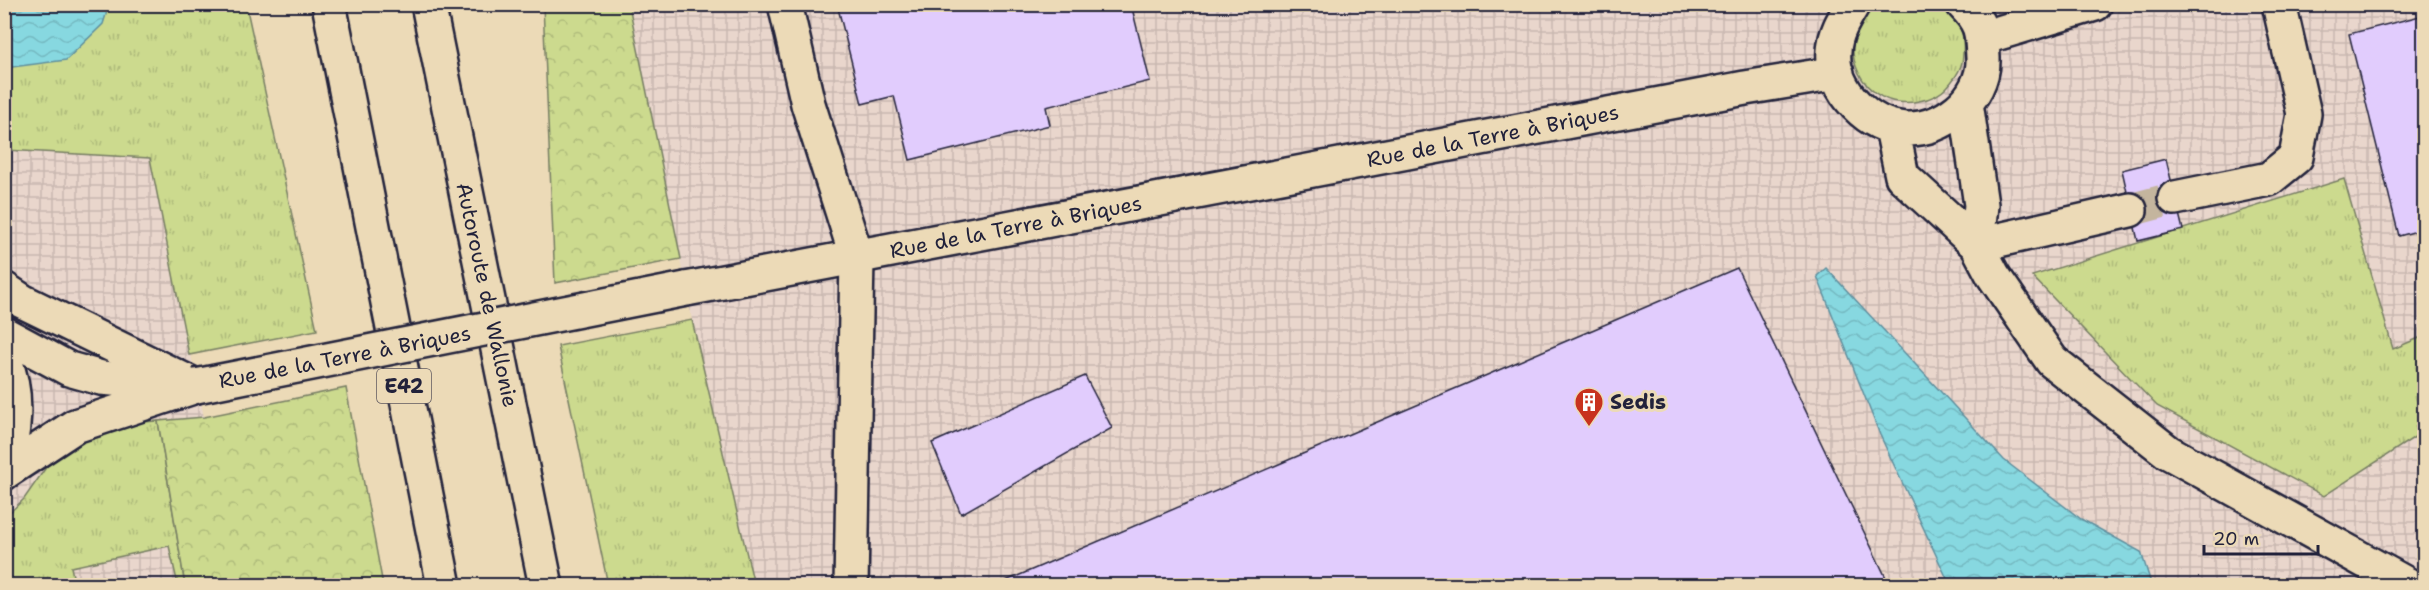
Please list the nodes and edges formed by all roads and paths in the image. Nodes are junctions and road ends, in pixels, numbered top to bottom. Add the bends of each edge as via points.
1 (329, 4) edge
2 (428, 4) edge
3 (785, 4) edge
4 (1853, 4) edge
5 (1963, 4) edge
6 (2095, 4) edge
7 (2279, 4) edge
8 (1982, 38) junction
9 (1837, 72) junction
10 (1966, 103) junction
11 (1892, 128) junction
12 (2175, 198) tunnel mouth
13 (2130, 210) tunnel mouth
14 (1977, 245) junction
15 (857, 258) junction
16 (4, 289) edge
17 (4, 334) edge
18 (4, 359) edge
19 (196, 386) junction
20 (5, 472) edge
21 (444, 585) edge
22 (546, 585) edge
23 (850, 585) edge
24 (2410, 585) edge

1 - 21 main road, E42
2 - 22 main road, Autoroute de Wallonie
3 - 15 main road via 808,104
4 - 9 main road via 1839,27 1833,52
5 - 8 main road via 1976,17
6 - 8 main road
7 - 12 main road via 2304,114 2296,157 2269,179
8 - 10 main road via 1979,84
9 - 11 main road via 1844,92 1868,117
9 - 15 main road, Rue de la Terre à Briques
10 - 11 main road via 1945,121 1920,129
10 - 14 main road via 1981,205
11 - 14 main road via 1902,176
13 - 14 main road
14 - 24 main road via 2052,361 2168,452
15 - 19 main road, Rue de la Terre à Briques, bridge
15 - 23 main road
16 - 19 main road
17 - 19 main road, Rue de la Terre à Briques via 69,369 101,378
18 - 20 main road via 10,372 15,422
19 - 20 main road, Rue de la Terre à Briques via 75,426

